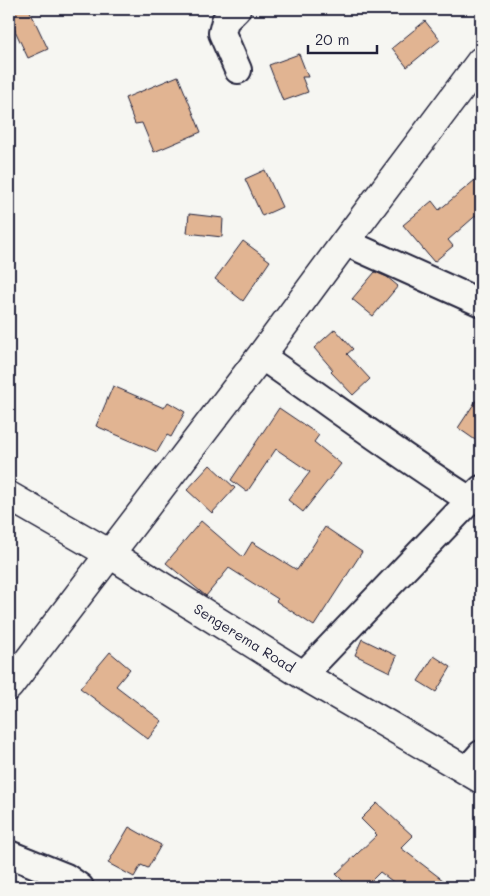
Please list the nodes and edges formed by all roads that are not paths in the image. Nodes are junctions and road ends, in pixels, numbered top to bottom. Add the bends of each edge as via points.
1 (237, 9) edge
2 (481, 61) edge
3 (238, 70) dead end
4 (345, 242) junction
5 (481, 303) edge
6 (261, 356) junction
7 (476, 495) edge
8 (9, 496) edge
9 (110, 554) junction
10 (303, 675) junction
11 (9, 686) edge
12 (476, 768) edge
13 (9, 854) edge
14 (80, 887) edge

1 - 3 street via 225,20 222,33
2 - 4 street
4 - 5 street
4 - 6 street
6 - 7 street via 414,465
6 - 9 street
7 - 10 street
8 - 9 street, Sengerema Road
9 - 10 street, Sengerema Road
9 - 11 street
10 - 12 street, Sengerema Road
13 - 14 street via 66,877

